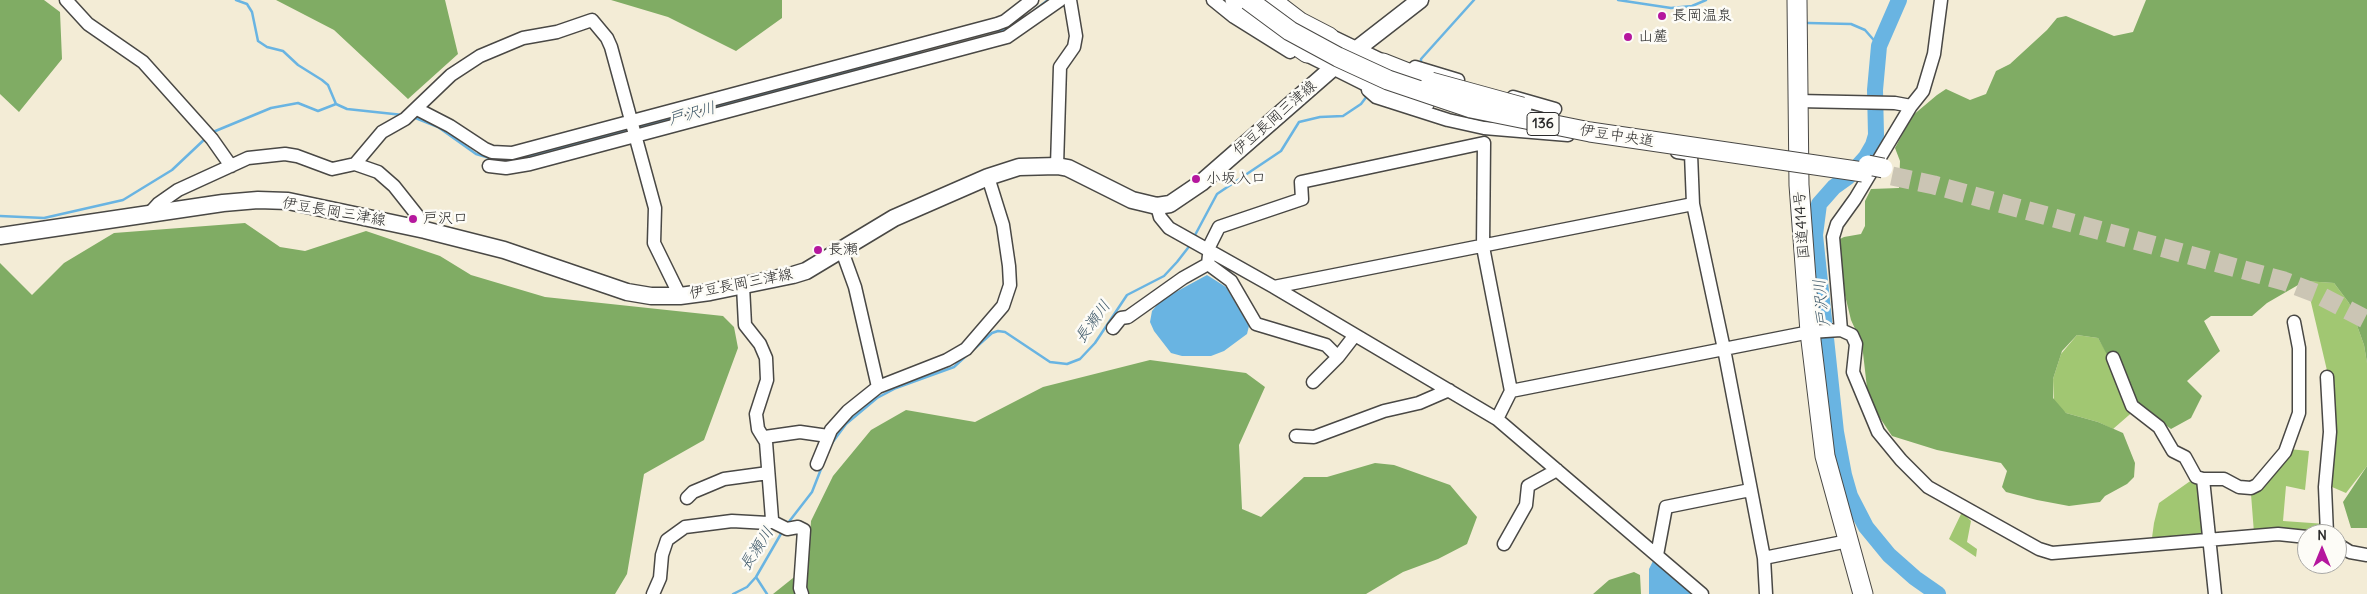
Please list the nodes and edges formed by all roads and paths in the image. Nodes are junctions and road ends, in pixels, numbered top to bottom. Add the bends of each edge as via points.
1 (66, 0) edge
2 (1032, 0) edge
3 (1060, 0) edge
4 (1070, 0) edge
5 (1213, 0) edge
6 (1235, 0) edge
7 (1248, 0) edge
8 (1257, 0) edge
9 (1420, 0) edge
10 (1796, 0) edge
11 (1941, 0) edge
12 (1277, 2) edge
13 (1329, 37) joint
14 (1356, 51) junction
15 (1307, 52) junction
16 (1383, 63) junction
17 (1334, 66) junction
18 (1358, 79) junction
19 (1377, 88) joint
20 (1481, 88) junction
21 (1798, 101) junction
22 (1911, 106) junction
23 (417, 109) junction
24 (1562, 120) junction
25 (1484, 128) junction
26 (633, 129) junction
27 (1484, 143) junction
28 (355, 164) junction
29 (231, 166) junction
30 (489, 166) dead end
31 (1057, 166) junction
32 (1876, 170) tunnel mouth
33 (988, 177) junction
34 (1693, 204) junction
35 (1157, 206) junction
36 (148, 215) junction
37 (425, 230) junction
38 (0, 236) edge
39 (1483, 247) junction
40 (842, 251) junction
41 (1206, 252) junction
42 (743, 286) junction
43 (1274, 286) junction
44 (680, 296) junction
45 (2294, 322) dead end
46 (1114, 328) dead end
47 (1837, 330) junction
48 (1814, 332) junction
49 (1355, 335) junction
50 (1724, 349) junction
51 (1338, 356) junction
52 (2113, 358) dead end
53 (2327, 377) dead end
54 (1313, 382) dead end
55 (878, 386) junction
56 (1449, 390) junction
57 (1511, 391) junction
58 (1497, 419) junction
59 (828, 436) junction
60 (1296, 436) dead end
61 (765, 437) junction
62 (817, 464) dead end
63 (1557, 470) junction
64 (768, 473) junction
65 (2203, 479) junction
66 (1750, 490) junction
67 (687, 498) dead end
68 (2326, 524) edge
69 (780, 525) junction
70 (2297, 536) edge
71 (2210, 541) junction
72 (1848, 542) junction
73 (1504, 544) dead end
74 (2347, 550) edge
75 (1657, 555) junction
76 (2367, 555) edge
77 (1764, 558) junction
78 (653, 594) edge
79 (802, 594) edge
80 (1702, 594) edge
81 (1766, 594) edge
82 (1863, 594) edge
83 (2215, 594) edge

1 - 29 street via 88,24 143,62 212,139
2 - 26 street via 996,24
3 - 26 street via 1007,37
4 - 31 street via 1076,36 1074,47 1060,67
5 - 15 street via 1291,52
6 - 15 highway
7 - 24 highway, 伊豆中央道 / 136, bridge via 1310,42 1388,80 1471,108
8 - 24 highway, 伊豆中央道 / 136 via 1310,36 1390,74 1472,102
9 - 14 main road, 伊豆長岡三津線
10 - 21 highway, 国道414号
11 - 22 street via 1928,82
12 - 13 highway via 1300,22
13 - 14 main road
14 - 16 main road
14 - 17 main road, 伊豆長岡三津線
15 - 17 main road
16 - 20 street via 1404,63
16 - 24 highway, bridge via 1431,82
17 - 18 main road
17 - 35 main road, 伊豆長岡三津線 via 1201,183 1170,204
18 - 19 main road
18 - 25 street via 1376,97
19 - 24 highway, bridge via 1480,117
20 - 24 street
20 - 25 street
21 - 22 street
21 - 48 highway, 国道414号 via 1799,185
22 - 47 street via 1856,199 1837,224 1834,244
23 - 26 street via 477,145 501,153
23 - 26 street via 451,75 480,56 523,38 557,32 592,20 611,48
23 - 28 street via 382,132
24 - 32 highway, 伊豆中央道 / 136, bridge
25 - 27 street
25 - 34 street via 1571,136 1691,154
26 - 30 street via 515,167
26 - 44 street via 654,208 654,243
27 - 39 street
27 - 41 street via 1301,182 1302,199 1219,228
28 - 29 street via 332,169 285,154 248,158
28 - 37 street via 378,172 394,186
29 - 36 street via 178,190
31 - 33 main road, 伊豆長岡三津線 via 1019,167
31 - 35 main road, 伊豆長岡三津線 via 1079,173 1132,200
33 - 40 main road, 伊豆長岡三津線 via 894,218
33 - 55 street via 1003,225 1009,266 1010,285 1002,306 966,349 947,360
34 - 39 street
34 - 50 street
35 - 41 street via 1162,222
36 - 37 main road, 伊豆長岡三津線 via 223,203 288,201
36 - 38 main road, 伊豆長岡三津線
37 - 44 main road, 伊豆長岡三津線 via 504,250 627,292
39 - 43 street
39 - 57 street
40 - 42 main road, 伊豆長岡三津線 via 793,275
40 - 55 street via 855,287
41 - 43 street
41 - 46 street via 1183,278 1128,317 1120,318
41 - 51 street via 1230,281 1256,324 1326,345
42 - 44 main road, 伊豆長岡三津線
42 - 61 street via 745,325 766,358 767,380 756,414 758,429
43 - 49 street
45 - 65 street via 2299,348 2300,407 2285,452 2254,488 2242,488 2224,479
47 - 48 street
47 - 71 street via 1852,335 1854,339 1853,372 1878,432 1901,460 1928,487 2039,550 2052,553
48 - 50 street
48 - 72 highway, 国道414号 via 1825,456
49 - 51 street
49 - 56 street
50 - 57 street
50 - 66 street
51 - 54 street
52 - 65 street via 2132,406 2159,427 2173,451 2184,457 2196,477
53 - 68 street via 2330,432
55 - 59 street via 848,411
56 - 58 street
56 - 60 street via 1420,403 1384,411 1314,436
57 - 58 street
58 - 63 street
59 - 61 street via 800,432
59 - 62 street
61 - 64 street
63 - 73 street via 1528,486 1526,505
63 - 75 street
64 - 67 street via 724,479 693,492
64 - 69 street
65 - 71 street
66 - 75 street via 1666,507
66 - 77 street
69 - 78 street via 715,522 685,527 667,540 660,578
69 - 79 street via 802,528 806,534 800,581
70 - 71 street via 2278,534
71 - 83 street
72 - 77 street
72 - 82 highway, 国道414号
74 - 76 street
75 - 80 street
77 - 81 street

